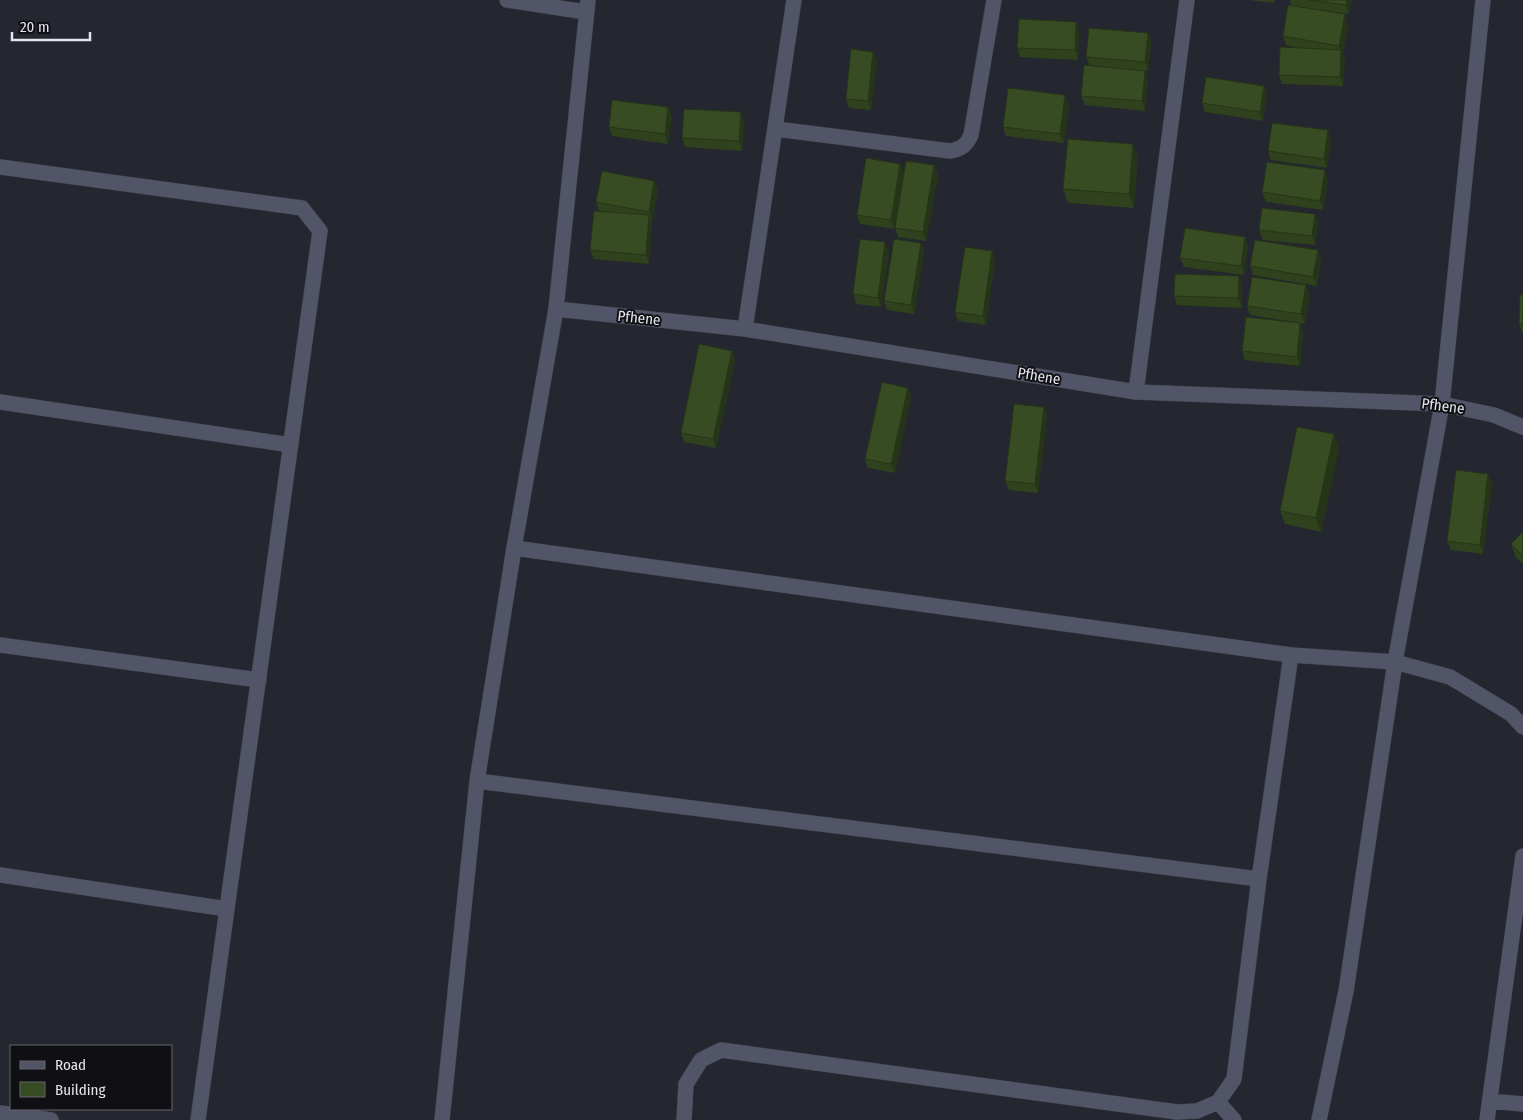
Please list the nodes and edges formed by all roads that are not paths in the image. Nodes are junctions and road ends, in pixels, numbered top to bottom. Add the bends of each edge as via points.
1 (507, 0) edge
2 (794, 0) edge
3 (994, 0) edge
4 (1187, 0) edge
5 (1483, 0) edge
6 (587, 6) edge
7 (776, 129) junction
8 (0, 167) edge
9 (556, 309) junction
10 (745, 329) junction
11 (1136, 392) junction
12 (0, 402) edge
13 (1442, 404) junction
14 (1523, 426) edge
15 (291, 445) junction
16 (514, 548) junction
17 (0, 645) edge
18 (1291, 655) junction
19 (1394, 662) junction
20 (259, 680) junction
21 (1523, 726) edge
22 (477, 781) junction
23 (1523, 856) edge
24 (0, 875) edge
25 (1259, 879) junction
26 (227, 909) junction
27 (1218, 1102) junction
28 (1490, 1102) junction
29 (1523, 1104) edge
30 (0, 1114) edge
31 (51, 1120) edge
32 (198, 1120) edge
33 (442, 1120) edge
34 (684, 1120) edge
35 (1234, 1120) edge
36 (1319, 1120) edge
37 (1488, 1120) edge

1 - 6 street
2 - 7 street
3 - 7 street via 971,134 967,144 960,149 950,151
4 - 11 street
5 - 13 street
6 - 9 street
7 - 10 street
8 - 15 street via 302,208 320,230
9 - 10 street, Pfhene
9 - 16 street
10 - 11 street, Pfhene
11 - 13 street, Pfhene
12 - 15 street
13 - 14 street, Pfhene via 1494,415
13 - 19 street
15 - 20 street
16 - 18 street
16 - 22 street
17 - 20 street
18 - 19 street
18 - 25 street
19 - 21 street via 1450,677 1511,714
19 - 36 street via 1346,991
20 - 26 street
22 - 25 street
22 - 33 street
23 - 28 street
24 - 26 street
25 - 27 street via 1234,1079
26 - 32 street
27 - 34 street via 1197,1111 1177,1112 721,1050 701,1060 686,1084
27 - 35 street
28 - 29 street
28 - 37 street
30 - 31 street

